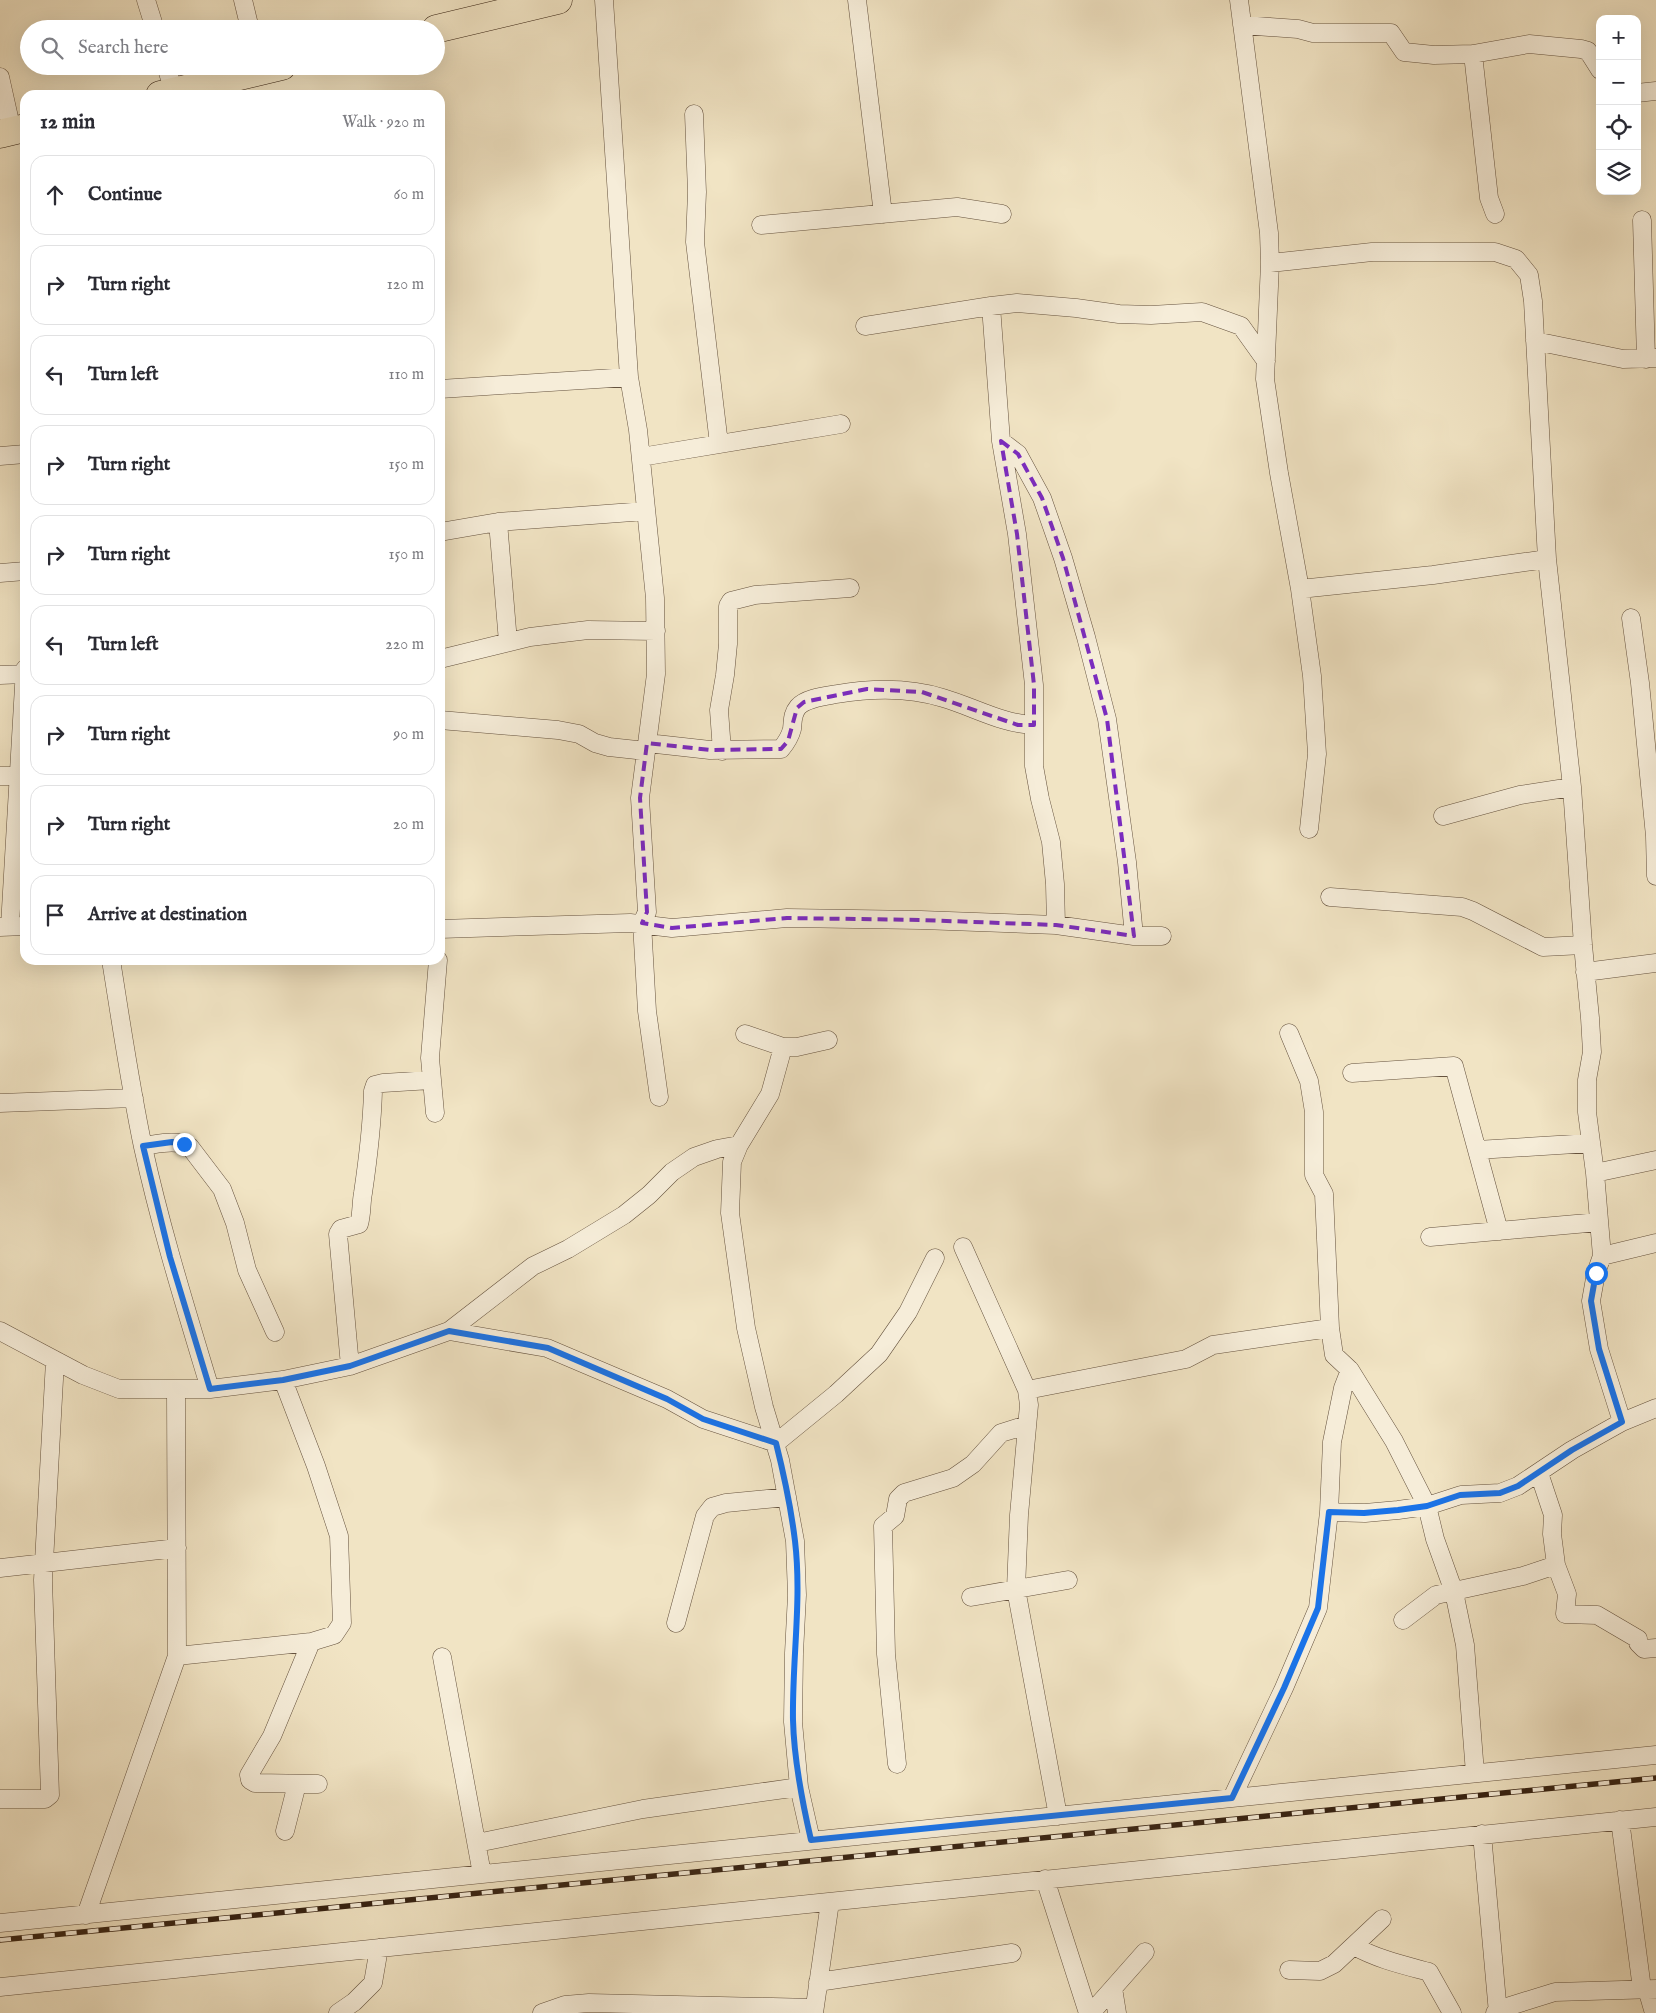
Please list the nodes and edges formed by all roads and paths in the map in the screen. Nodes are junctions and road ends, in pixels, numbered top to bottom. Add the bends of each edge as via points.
1 (146, 0) edge
2 (243, 0) edge
3 (558, 0) edge
4 (604, 0) edge
5 (857, 0) edge
6 (1239, 0) edge
7 (152, 20) edge
8 (248, 20) edge
9 (1242, 25) junction
10 (445, 27) edge
11 (1473, 54) junction
12 (1596, 64) edge
13 (248, 75) edge
14 (0, 77) edge
15 (167, 84) edge
16 (210, 89) edge
17 (1656, 91) edge
18 (1641, 93) edge
19 (694, 114) dead end
20 (12, 131) edge
21 (883, 214) junction
22 (1002, 214) dead end
23 (1495, 214) dead end
24 (1642, 220) dead end
25 (761, 225) dead end
26 (1270, 263) junction
27 (991, 306) junction
28 (865, 326) dead end
29 (1535, 342) junction
30 (1651, 359) edge
31 (1266, 361) junction
32 (630, 376) junction
33 (445, 389) edge
34 (841, 424) dead end
35 (1001, 441) junction
36 (719, 444) junction
37 (20, 454) edge
38 (0, 456) edge
39 (640, 457) junction
40 (646, 511) junction
41 (498, 522) junction
42 (445, 531) edge
43 (1547, 559) junction
44 (20, 571) edge
45 (0, 573) edge
46 (850, 588) dead end
47 (1300, 589) junction
48 (1631, 618) dead end
49 (656, 631) junction
50 (508, 642) junction
51 (445, 658) edge
52 (20, 674) edge
53 (0, 675) edge
54 (445, 720) edge
55 (1034, 725) junction
56 (647, 747) junction
57 (722, 751) junction
58 (20, 759) edge
59 (0, 776) edge
60 (19, 776) junction
61 (1572, 787) junction
62 (1443, 816) dead end
63 (1309, 830) dead end
64 (7, 858) edge
65 (1656, 876) edge
66 (1330, 897) dead end
67 (642, 924) junction
68 (1056, 925) junction
69 (12, 926) edge
70 (445, 933) edge
71 (1134, 936) junction
72 (1162, 936) dead end
73 (1583, 945) junction
74 (1656, 963) edge
75 (112, 965) edge
76 (438, 965) edge
77 (1585, 972) junction
78 (1289, 1033) dead end
79 (745, 1034) dead end
80 (828, 1040) dead end
81 (783, 1047) junction
82 (1352, 1073) dead end
83 (431, 1080) junction
84 (659, 1097) dead end
85 (134, 1098) junction
86 (0, 1103) edge
87 (435, 1113) dead end
88 (1591, 1143) junction
89 (739, 1145) junction
90 (143, 1146) junction
91 (1477, 1150) junction
92 (1656, 1160) edge
93 (1595, 1173) junction
94 (1599, 1222) junction
95 (1499, 1231) junction
96 (1430, 1237) dead end
97 (1656, 1243) edge
98 (963, 1247) dead end
99 (1602, 1256) junction
100 (935, 1258) dead end
101 (1330, 1328) junction
102 (0, 1331) edge
103 (449, 1331) junction
104 (275, 1332) dead end
105 (56, 1361) junction
106 (350, 1366) junction
107 (1350, 1370) junction
108 (283, 1380) junction
109 (176, 1389) junction
110 (210, 1389) junction
111 (1027, 1390) junction
112 (1656, 1408) edge
113 (1622, 1422) junction
114 (1027, 1425) junction
115 (776, 1443) junction
116 (1540, 1473) junction
117 (787, 1497) junction
118 (1427, 1506) junction
119 (1329, 1512) junction
120 (177, 1548) junction
121 (43, 1565) junction
122 (1556, 1565) junction
123 (0, 1568) edge
124 (1068, 1580) dead end
125 (1016, 1589) junction
126 (1454, 1592) junction
127 (970, 1598) dead end
128 (1403, 1620) dead end
129 (676, 1624) dead end
130 (311, 1642) junction
131 (1656, 1648) edge
132 (177, 1656) junction
133 (442, 1657) dead end
134 (1656, 1755) edge
135 (897, 1764) dead end
136 (1475, 1773) junction
137 (297, 1784) junction
138 (318, 1784) dead end
139 (799, 1787) junction
140 (1232, 1798) junction
141 (0, 1799) edge
142 (1058, 1816) junction
143 (1656, 1817) edge
144 (1620, 1820) junction
145 (285, 1831) dead end
146 (1482, 1834) junction
147 (811, 1840) junction
148 (477, 1843) junction
149 (482, 1874) junction
150 (1045, 1879) junction
151 (830, 1902) junction
152 (86, 1915) junction
153 (1382, 1919) dead end
154 (0, 1923) edge
155 (1354, 1946) junction
156 (379, 1948) junction
157 (1145, 1952) dead end
158 (1012, 1954) dead end
159 (1289, 1970) dead end
160 (818, 1982) junction
161 (0, 1987) edge
162 (1113, 1988) junction
163 (1648, 1989) edge
164 (814, 2011) edge
165 (1497, 2012) edge
166 (338, 2013) edge
167 (542, 2013) edge
168 (1090, 2013) edge
169 (1117, 2013) edge
170 (1452, 2013) edge
171 (1654, 2013) edge

1 - 7 street
2 - 8 street
3 - 10 main road
4 - 32 street
5 - 21 street
6 - 9 street
9 - 11 street via 1312,33 1391,33 1404,52
9 - 26 street via 1269,233
11 - 12 street via 1529,44 1582,49 1588,51
11 - 23 street via 1489,198
13 - 16 main road
14 - 20 street
15 - 16 main road
17 - 18 street
19 - 36 street via 695,242
21 - 22 street via 957,207
21 - 25 street
24 - 30 street
26 - 29 street via 1372,252 1495,252 1516,259 1530,275
26 - 31 street
27 - 28 street
27 - 31 street via 1017,303 1151,315 1202,312 1241,326
27 - 35 street
29 - 30 street via 1623,359
29 - 43 street
31 - 47 street via 1265,379 1279,473
32 - 33 street
32 - 39 street
34 - 36 street
35 - 55 street via 1017,534 1034,685
35 - 71 street via 1018,454 1042,498 1086,637 1107,719
36 - 39 street
37 - 38 street
39 - 40 street
40 - 41 street
40 - 49 street
41 - 42 street
41 - 50 street
43 - 47 street
43 - 61 street
44 - 45 street
46 - 57 street via 755,595 731,601 719,710
47 - 63 street via 1312,676 1317,754
48 - 65 street via 1655,836
49 - 50 street via 588,630
49 - 56 street via 656,674
50 - 51 street
52 - 53 street
54 - 56 street via 558,730 580,734 608,746
55 - 57 street via 1018,724 922,692 867,689 804,702 792,718 792,730 781,749
55 - 68 street via 1034,766 1051,842
56 - 57 street
56 - 67 street via 640,798 647,912
58 - 60 street
59 - 60 street
60 - 64 street
61 - 62 street via 1520,795
61 - 73 street
64 - 69 street
66 - 73 street via 1462,907 1543,947
67 - 68 street via 672,928 787,918
67 - 70 street
67 - 84 street via 647,1011
68 - 71 street
71 - 72 street
73 - 77 street
74 - 77 street
75 - 85 street
76 - 83 street
77 - 88 street via 1592,1044 1587,1088
78 - 101 street via 1309,1081 1314,1112 1314,1175 1324,1194
79 - 81 street
80 - 81 street
81 - 89 street via 770,1094
82 - 91 street via 1454,1066
83 - 87 street
83 - 106 street via 383,1083 375,1085 373,1091 372,1132 360,1224 341,1229 338,1234
85 - 86 street
85 - 90 street
88 - 91 street
88 - 93 street
89 - 103 street via 694,1157 624,1215 533,1266
89 - 115 street via 732,1162 730,1213 746,1328 764,1407
90 - 104 street via 172,1142 190,1147 222,1189 247,1270
90 - 110 street via 170,1257
91 - 95 street
92 - 93 street
93 - 94 street
94 - 95 street
94 - 99 street
95 - 96 street
97 - 99 street
98 - 111 street
99 - 113 street via 1591,1301 1599,1349
100 - 115 street via 908,1312 879,1354
101 - 107 street via 1334,1355
101 - 111 street via 1213,1345 1186,1359
102 - 105 street
103 - 106 street
103 - 115 street via 548,1348 667,1399 703,1419
105 - 109 street via 119,1389
105 - 121 street
106 - 108 street
107 - 118 street via 1394,1441
107 - 119 street via 1332,1442
108 - 110 street
108 - 130 street via 339,1536 342,1623 334,1635
109 - 110 street
109 - 120 street
111 - 114 street
112 - 113 street
113 - 116 street via 1572,1450
114 - 125 street
114 - 135 street via 1001,1433 973,1464 953,1478 904,1493 898,1498 895,1516 883,1526 886,1654
115 - 117 street
116 - 118 street via 1500,1493 1460,1495
116 - 122 street via 1553,1515
117 - 129 street via 726,1503 712,1507 704,1516
117 - 139 street via 795,1541 797,1595 793,1722
118 - 119 street via 1364,1513
118 - 126 street
119 - 140 street via 1318,1608
120 - 121 street
120 - 132 street
121 - 123 street
121 - 141 street via 50,1795 45,1799
122 - 126 street
122 - 131 street via 1567,1594 1565,1614 1597,1615 1638,1639 1644,1649
124 - 125 street
125 - 127 street
125 - 142 street
126 - 128 street via 1436,1595
126 - 136 street via 1465,1645
130 - 132 street
130 - 137 street via 272,1736 249,1775 255,1783
132 - 152 street
133 - 148 street
134 - 136 street
136 - 140 street
137 - 138 street
137 - 145 street
139 - 147 street
139 - 148 street via 643,1809
140 - 142 street
142 - 147 street
143 - 144 street
144 - 146 street
144 - 163 street
146 - 150 street
146 - 165 street
147 - 149 street
148 - 149 street
149 - 152 street
150 - 151 street
150 - 168 street
151 - 156 street
151 - 160 street
152 - 154 street
153 - 155 street
155 - 159 street via 1334,1964 1320,1971
155 - 170 street via 1380,1958 1430,1972
156 - 161 street
156 - 166 street via 373,1983
157 - 162 street
158 - 160 street
160 - 164 street
162 - 168 street
162 - 169 street
163 - 165 street via 1555,1992
163 - 171 street
164 - 167 street via 589,2003 565,2005

